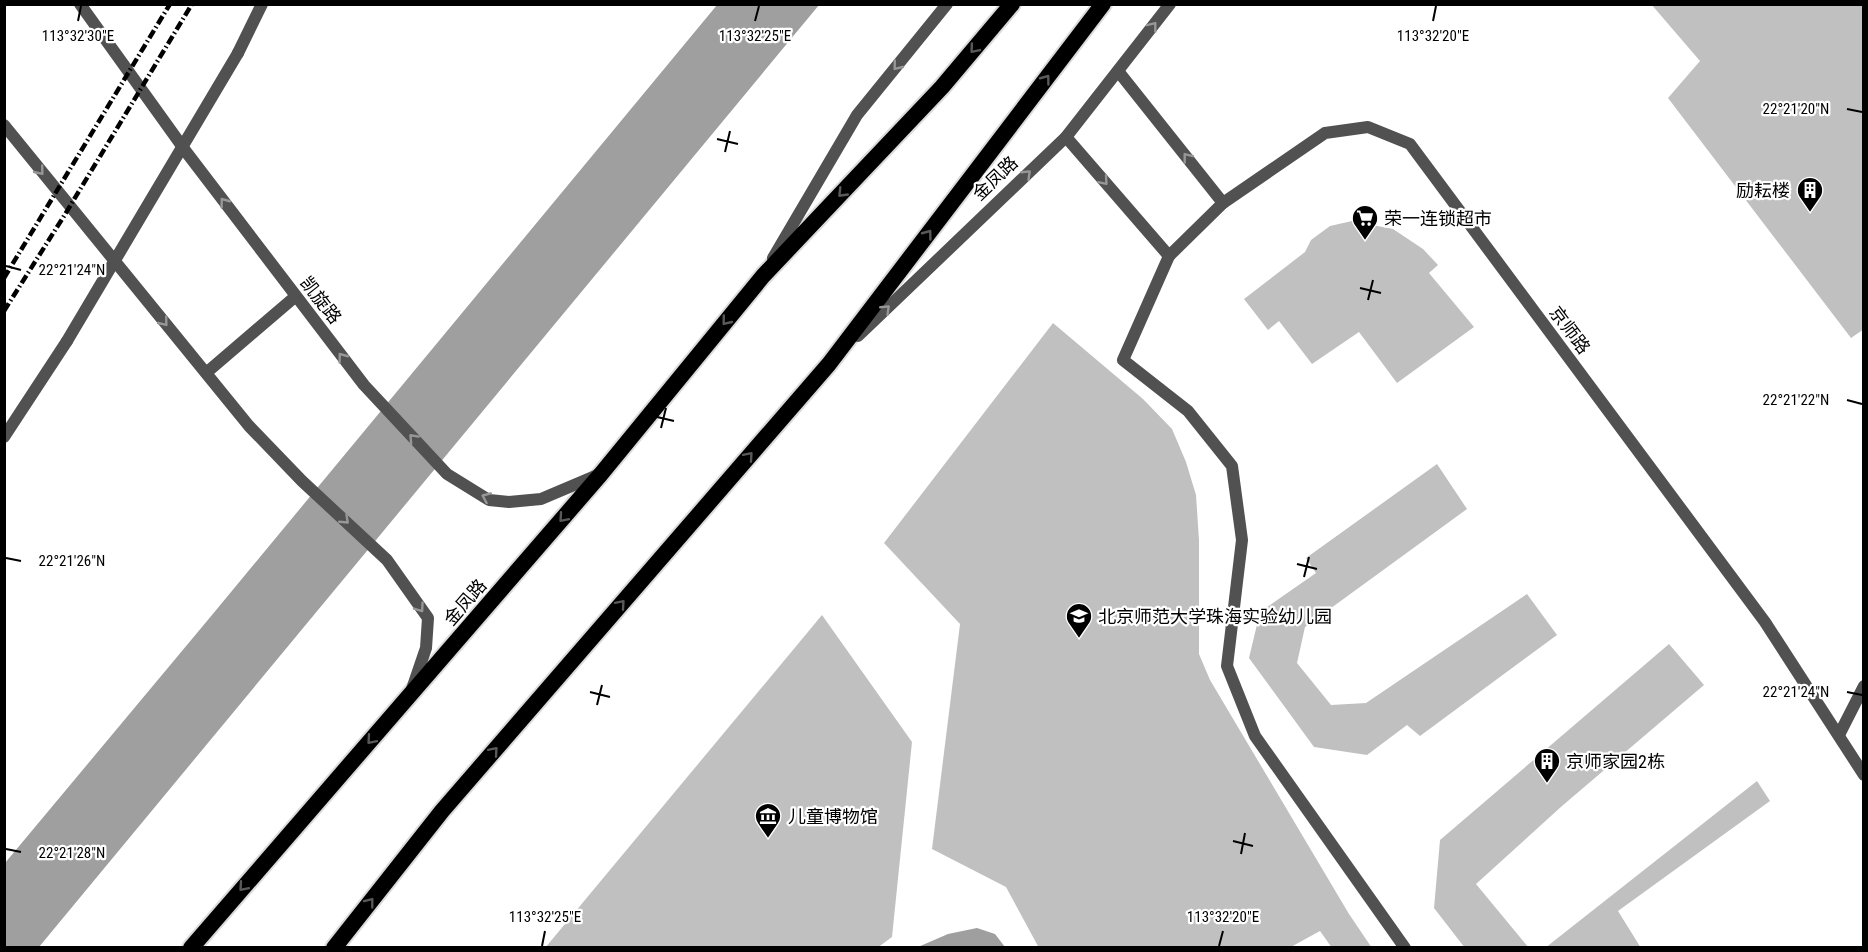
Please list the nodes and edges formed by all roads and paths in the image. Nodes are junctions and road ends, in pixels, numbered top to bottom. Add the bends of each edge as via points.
1 (80, 4) edge
2 (262, 4) edge
3 (947, 4) edge
4 (1012, 4) edge
5 (1103, 4) edge
6 (1170, 4) edge
7 (1118, 71) junction
8 (4, 125) edge
9 (1066, 137) junction
10 (1223, 203) junction
11 (1169, 256) junction
12 (763, 276) junction
13 (296, 296) junction
14 (829, 364) junction
15 (206, 373) junction
16 (4, 437) edge
17 (601, 474) junction
18 (1863, 686) edge
19 (409, 696) junction
20 (1839, 735) junction
21 (1863, 775) edge
22 (190, 948) edge
23 (334, 948) edge
24 (1405, 948) edge

13 -> 1 street, 凯旋路
2 - 16 street, bridge via 238,53 67,340
3 -> 12 street, 金凤路 via 857,115
4 -> 12 highway, 金凤路 via 942,87
14 -> 5 highway, 金凤路
7 -> 6 street, 金凤路
7 - 9 street, 金凤路
10 -> 7 street
8 -> 15 street
9 -> 11 street
14 -> 9 street, 金凤路
10 - 11 street, 京师路
10 - 20 street, 京师路 via 1325,133 1368,127 1410,144 1765,622
11 - 24 street via 1123,360 1188,411 1232,466 1242,540 1227,666 1255,736
12 -> 17 highway, 金凤路
13 - 15 street
17 -> 13 street, 凯旋路 via 541,499 489,500 447,474 364,385
23 -> 14 highway, 金凤路 via 442,811
15 -> 19 street via 249,426 302,481 387,560 428,618 426,648
17 -> 19 highway, 金凤路
18 - 20 street
19 -> 22 highway, 金凤路
20 - 21 street, 京师路

